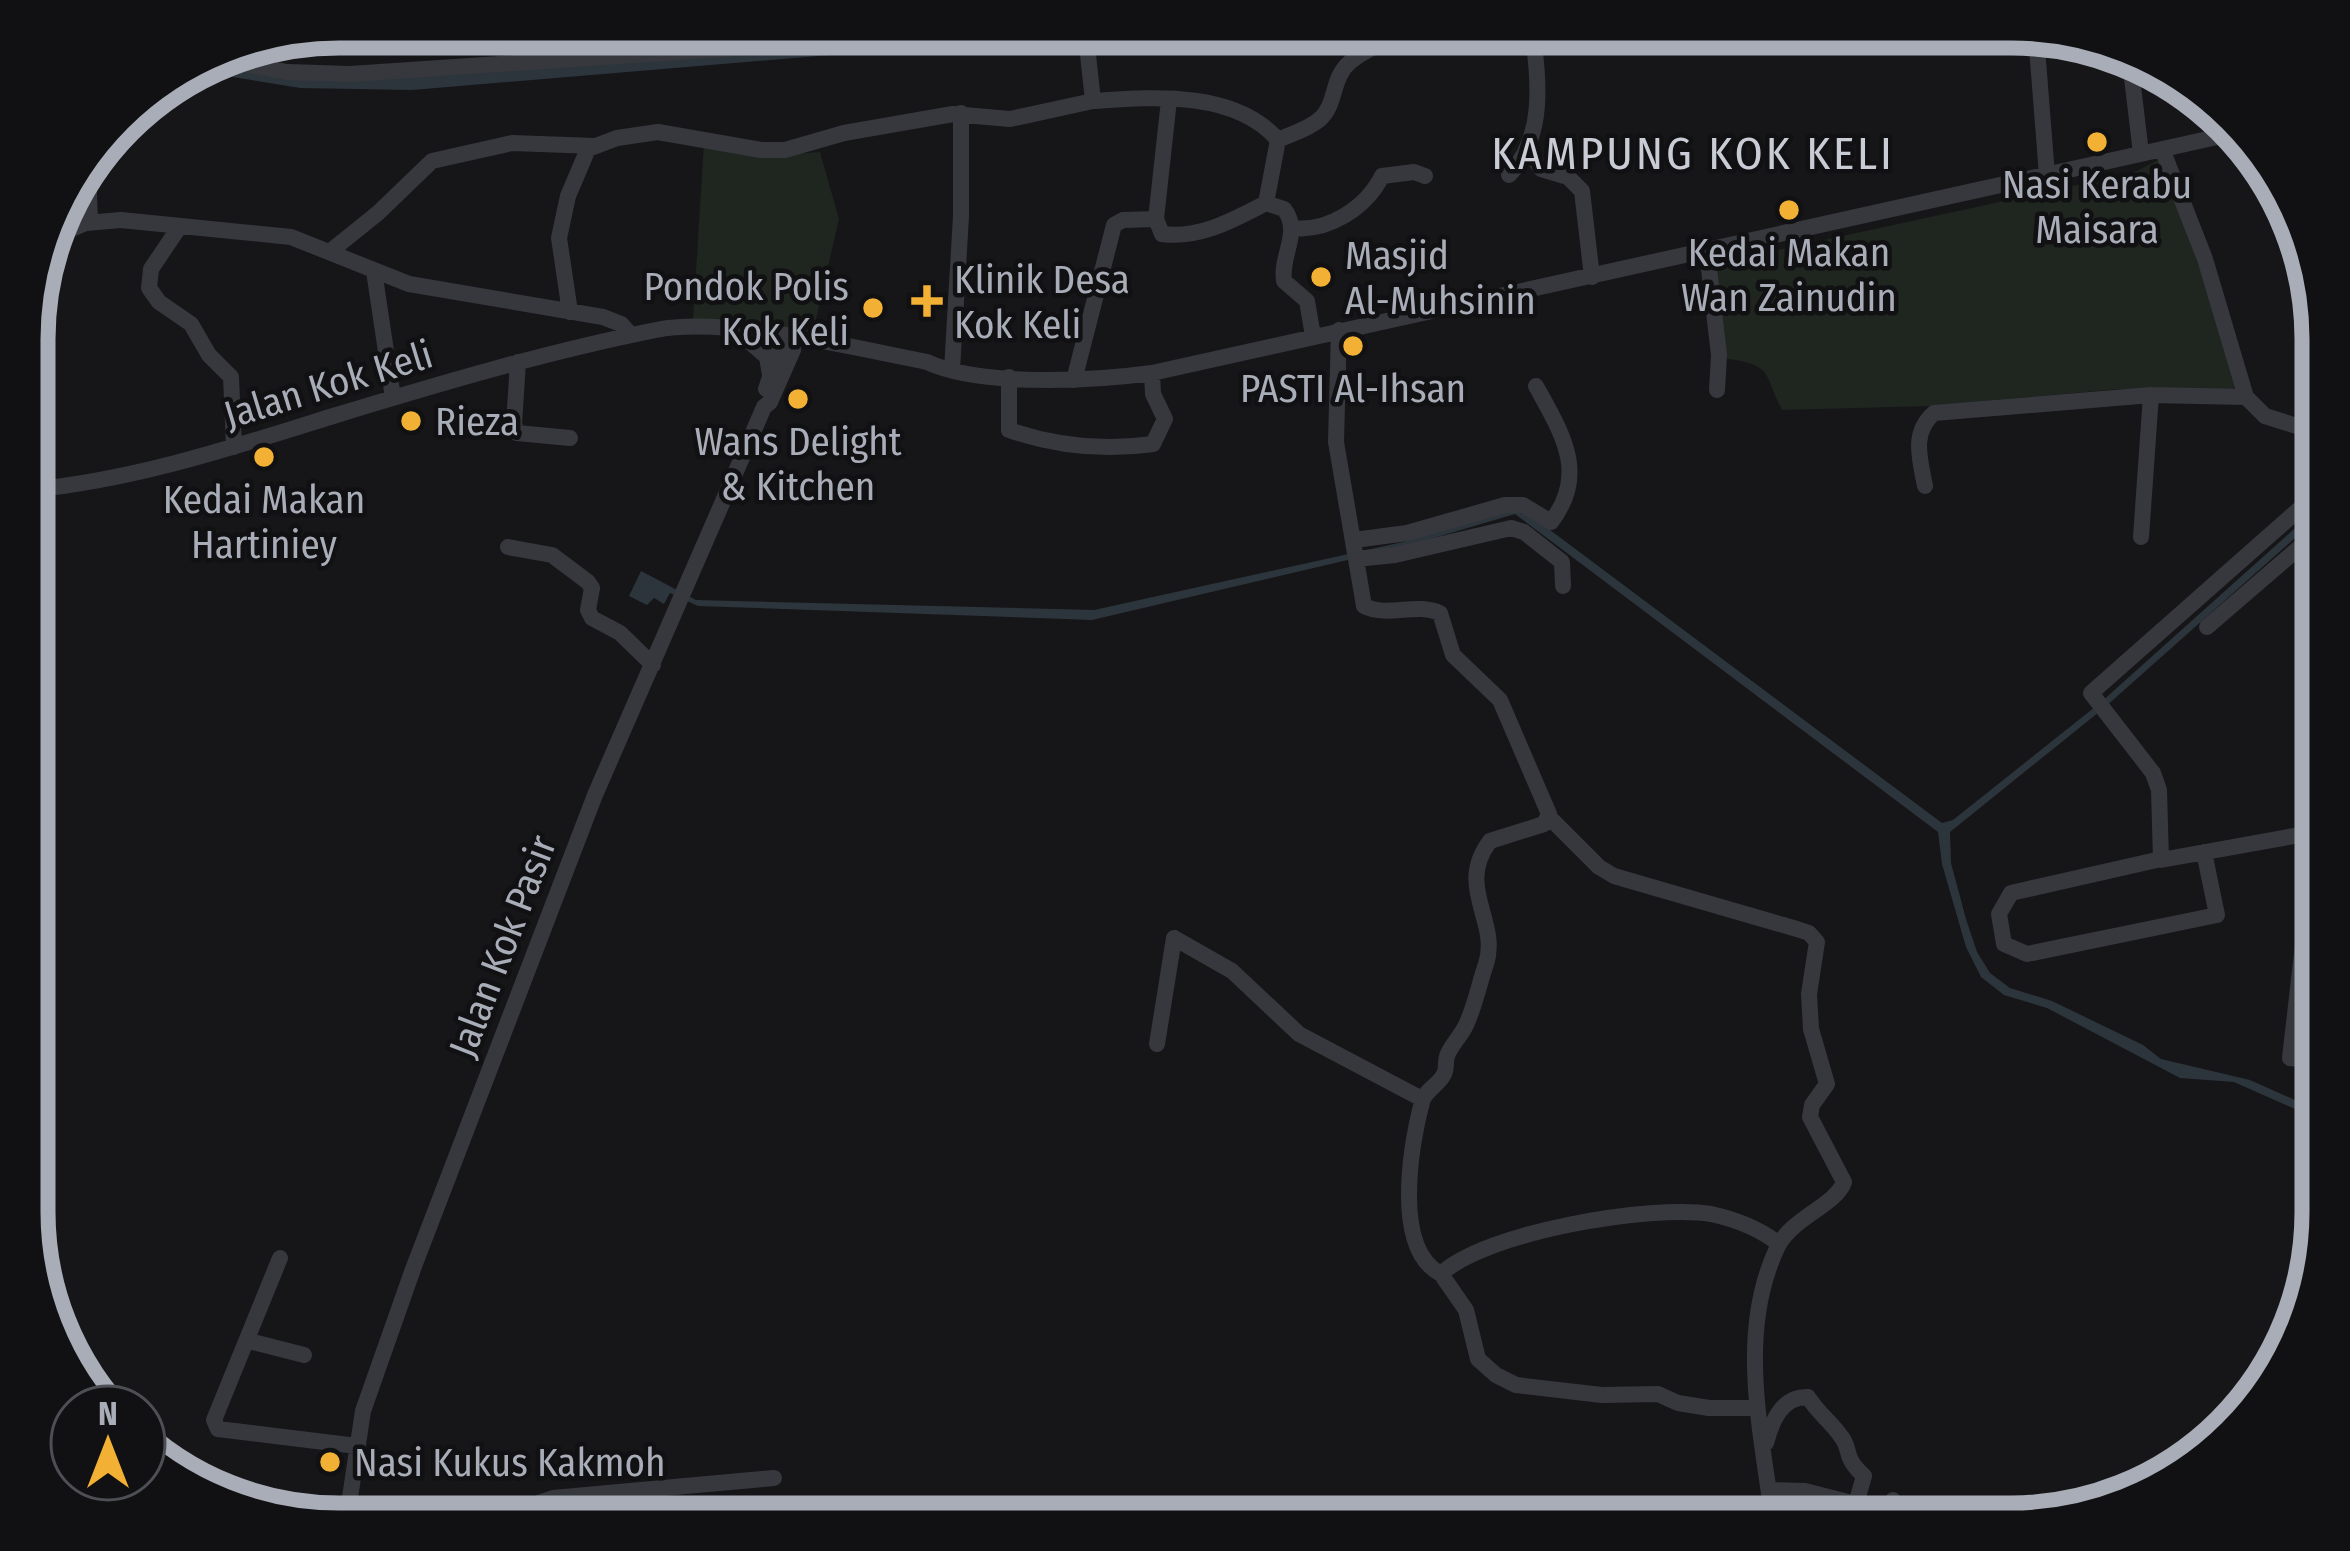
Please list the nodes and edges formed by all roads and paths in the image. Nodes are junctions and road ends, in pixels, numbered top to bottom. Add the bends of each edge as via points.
1 (1374, 48) edge
2 (1534, 48) edge
3 (708, 49) edge
4 (1088, 49) edge
5 (2037, 49) edge
6 (244, 64) edge
7 (2133, 75) edge
8 (1169, 100) junction
9 (1093, 101) junction
10 (961, 113) junction
11 (2219, 136) edge
12 (1278, 140) junction
13 (598, 146) junction
14 (1528, 148) junction
15 (2162, 149) junction
16 (2141, 153) junction
17 (1509, 175) dead end
18 (2047, 175) junction
19 (1425, 176) dead end
20 (89, 190) edge
21 (1266, 203) junction
22 (1156, 219) junction
23 (90, 222) junction
24 (180, 226) junction
25 (1293, 228) junction
26 (69, 231) edge
27 (332, 250) junction
28 (1707, 251) junction
29 (374, 271) junction
30 (1592, 277) junction
31 (570, 312) junction
32 (1339, 330) junction
33 (637, 334) junction
34 (1313, 336) junction
35 (746, 337) junction
36 (837, 344) junction
37 (787, 348) junction
38 (818, 352) junction
39 (518, 362) junction
40 (946, 369) junction
41 (1152, 373) junction
42 (1009, 376) junction
43 (1074, 380) junction
44 (775, 381) junction
45 (1536, 386) dead end
46 (1717, 390) dead end
47 (2150, 395) junction
48 (2246, 397) junction
49 (393, 398) junction
50 (2301, 427) edge
51 (570, 438) dead end
52 (233, 447) junction
53 (1925, 486) dead end
54 (48, 488) edge
55 (2301, 508) edge
56 (2141, 537) dead end
57 (2301, 546) edge
58 (508, 547) dead end
59 (1355, 550) junction
60 (1563, 586) dead end
61 (2207, 627) dead end
62 (653, 664) junction
63 (1550, 817) junction
64 (2301, 835) edge
65 (2204, 852) junction
66 (2161, 859) junction
67 (2301, 962) edge
68 (1157, 1044) dead end
69 (2301, 1059) edge
70 (1422, 1100) junction
71 (1779, 1244) junction
72 (280, 1258) dead end
73 (1441, 1274) junction
74 (249, 1341) junction
75 (304, 1354) dead end
76 (1757, 1408) junction
77 (357, 1446) junction
78 (1764, 1450) junction
79 (774, 1478) dead end
80 (1769, 1490) junction
81 (1770, 1502) edge
82 (1849, 1502) edge
83 (1857, 1502) edge
84 (349, 1503) edge
85 (539, 1503) edge

1 - 12 street via 1336,77 1324,115
2 - 14 street via 1538,88
3 - 6 street via 333,74
4 - 9 street
5 - 18 street
7 - 16 street
8 - 9 street
8 - 12 street via 1239,111
8 - 22 street
9 - 10 street via 1010,119
10 - 13 street via 785,150 658,132
10 - 40 street via 961,216
11 - 15 street, Jalan Kok Keli
12 - 21 street
13 - 27 street via 528,142 432,161
13 - 31 street via 582,159 562,224
14 - 17 street
14 - 30 street via 1541,170 1568,177 1582,191
15 - 16 street, Jalan Kok Keli
15 - 48 street
16 - 18 street, Jalan Kok Keli
18 - 28 street, Jalan Kok Keli
19 - 25 street via 1382,176 1330,224
20 - 23 street
21 - 22 street via 1193,234 1166,236
21 - 25 street via 1287,211
22 - 43 street via 1113,228
23 - 24 street
23 - 26 street
24 - 27 street via 291,237
24 - 52 street via 151,269 150,292 191,324 232,376
25 - 34 street via 1282,271 1307,301
27 - 29 street
28 - 30 street, Jalan Kok Keli
28 - 46 street
29 - 31 street via 442,292
29 - 49 street
30 - 32 street, Jalan Kok Keli
31 - 33 street
32 - 34 street, Jalan Kok Keli
32 - 59 street via 1335,431
33 - 35 street, Jalan Kok Keli
33 - 39 street, Jalan Kok Keli
34 - 41 street, Jalan Kok Keli
35 - 36 street, Jalan Kok Keli
35 - 37 street, Jalan Kok Keli
35 - 44 street via 768,359
36 - 37 street
36 - 40 street, Jalan Kok Keli
37 - 38 street, Jalan Kok Keli
37 - 44 street, Jalan Kok Pasir
38 - 40 street, Jalan Kok Keli
38 - 44 street
39 - 49 street, Jalan Kok Keli
39 - 51 street via 517,433
40 - 42 street, Jalan Kok Keli
41 - 42 street via 1165,418 1153,444 1128,448 1009,430
41 - 43 street, Jalan Kok Keli
42 - 43 street, Jalan Kok Keli
44 - 62 street, Jalan Kok Pasir
45 - 59 street via 1570,459 1564,501 1551,522 1523,505 1505,505
47 - 48 street
47 - 53 street via 1930,415 1918,440
47 - 56 street
48 - 50 street via 2265,416
49 - 52 street, Jalan Kok Keli
52 - 54 street, Jalan Kok Keli via 113,480
55 - 66 street via 2091,693 2153,773
57 - 61 street
58 - 62 street via 552,555 588,582 592,618
59 - 60 street via 1395,556 1511,528 1562,562
59 - 63 street via 1369,610 1440,614 1454,655 1500,700
62 - 77 street, Jalan Kok Pasir via 413,1269
63 - 70 street via 1484,849 1476,882 1488,956 1443,1078
63 - 71 street via 1614,876 1797,929 1816,942 1811,1029 1827,1084 1810,1117 1844,1182
64 - 65 street
65 - 66 street
65 - 66 street via 2216,915 2027,954 2004,944 2000,914 2011,893
67 - 69 street via 2290,1058
68 - 70 street via 1174,938 1232,971 1299,1034
70 - 73 street via 1408,1206 1412,1232
71 - 73 street via 1712,1214 1662,1211 1546,1229 1470,1253
71 - 76 street via 1760,1306
72 - 74 street
73 - 76 street via 1466,1310 1478,1359 1516,1385
74 - 75 street
74 - 77 street via 214,1420 218,1429
76 - 78 street
77 - 84 street, Jalan Kok Pasir
78 - 80 street
78 - 83 street via 1785,1405 1808,1397 1864,1476
79 - 85 street
80 - 81 street
80 - 82 street

